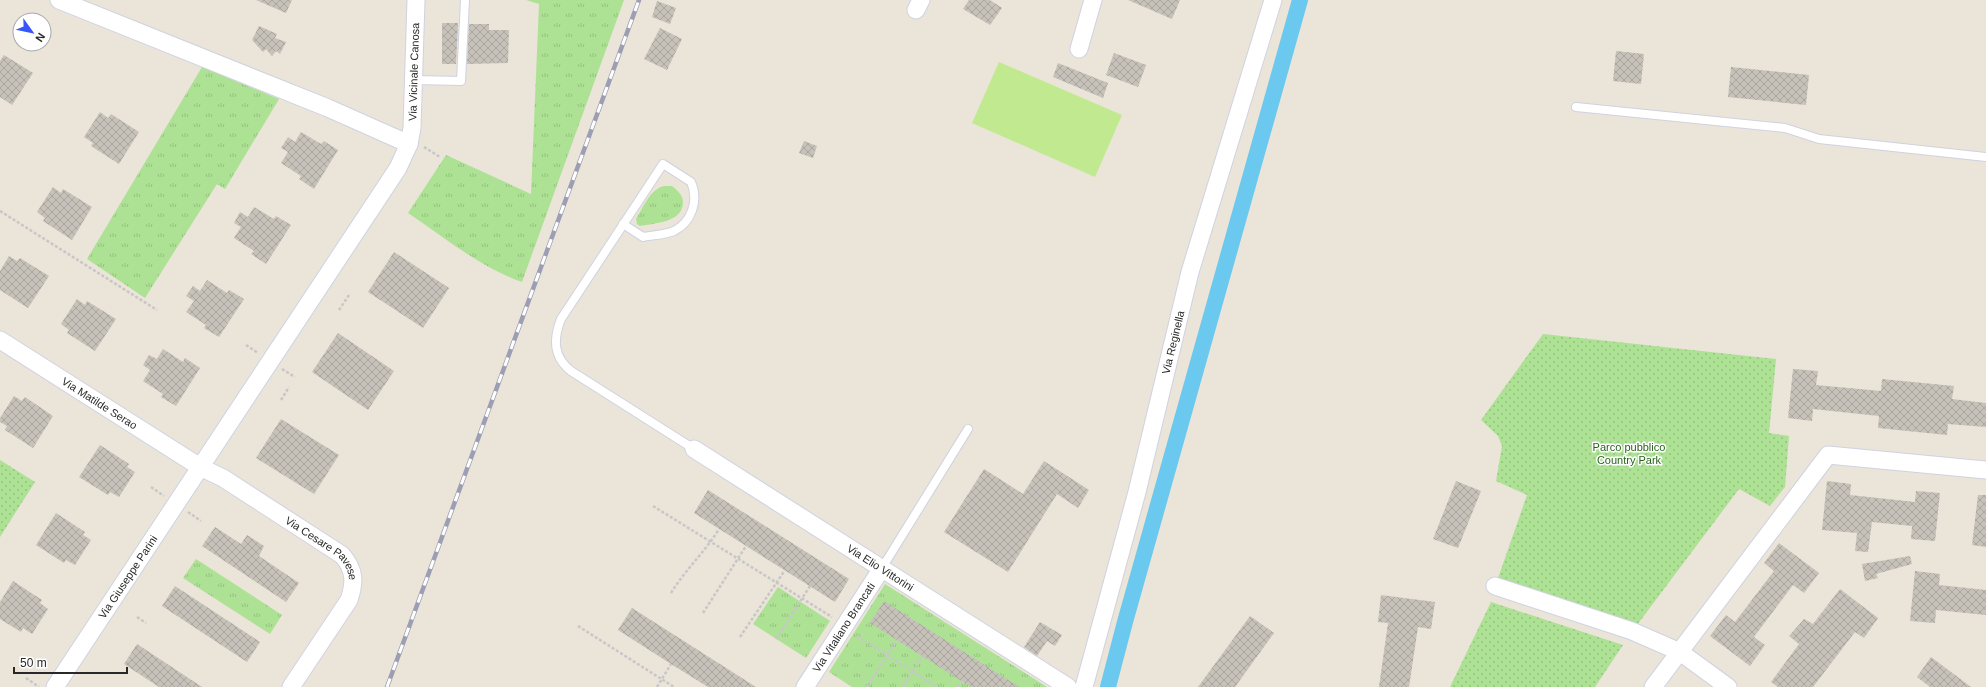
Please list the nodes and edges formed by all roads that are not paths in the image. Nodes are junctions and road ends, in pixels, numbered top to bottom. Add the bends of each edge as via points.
1 (59, 0) edge
2 (416, 0) edge
3 (465, 0) edge
4 (1093, 0) edge
5 (1273, 0) edge
6 (1079, 49) dead end
7 (414, 80) junction
8 (1576, 107) dead end
9 (415, 144) junction
10 (1986, 157) edge
11 (623, 224) junction
12 (0, 340) edge
13 (968, 429) dead end
14 (694, 449) joint
15 (200, 467) junction
16 (1986, 470) edge
17 (882, 568) junction
18 (1495, 586) dead end
19 (1680, 652) junction
20 (55, 687) edge
21 (291, 687) edge
22 (805, 687) edge
23 (1068, 687) edge
24 (1084, 687) edge
25 (1653, 687) edge
26 (1728, 687) edge

1 - 9 street
2 - 7 street, Via Vicinale Canosa
3 - 7 lane via 461,81
4 - 6 street
5 - 24 street, Via Reginella via 1190,272 1137,492
7 - 9 street, Via Vicinale Canosa
8 - 10 lane via 1785,128 1819,139
9 - 15 street, Via Giuseppe Parini
11 - 11 lane via 663,164 691,182 695,197 693,209 687,221 673,231 643,237
11 - 14 lane via 561,319 556,336 556,352 559,360 570,371
12 - 15 street, Via Matilde Serao
13 - 17 lane
14 - 17 street, Via Elio Vittorini
15 - 20 street, Via Giuseppe Parini
15 - 21 street, Via Cesare Pavese via 223,478 342,555 349,563 353,573 353,587 349,600
16 - 19 street via 1828,455
17 - 22 street, Via Vitaliano Brancati
17 - 23 street, Via Elio Vittorini
18 - 19 street via 1632,631
19 - 25 street
19 - 26 street

